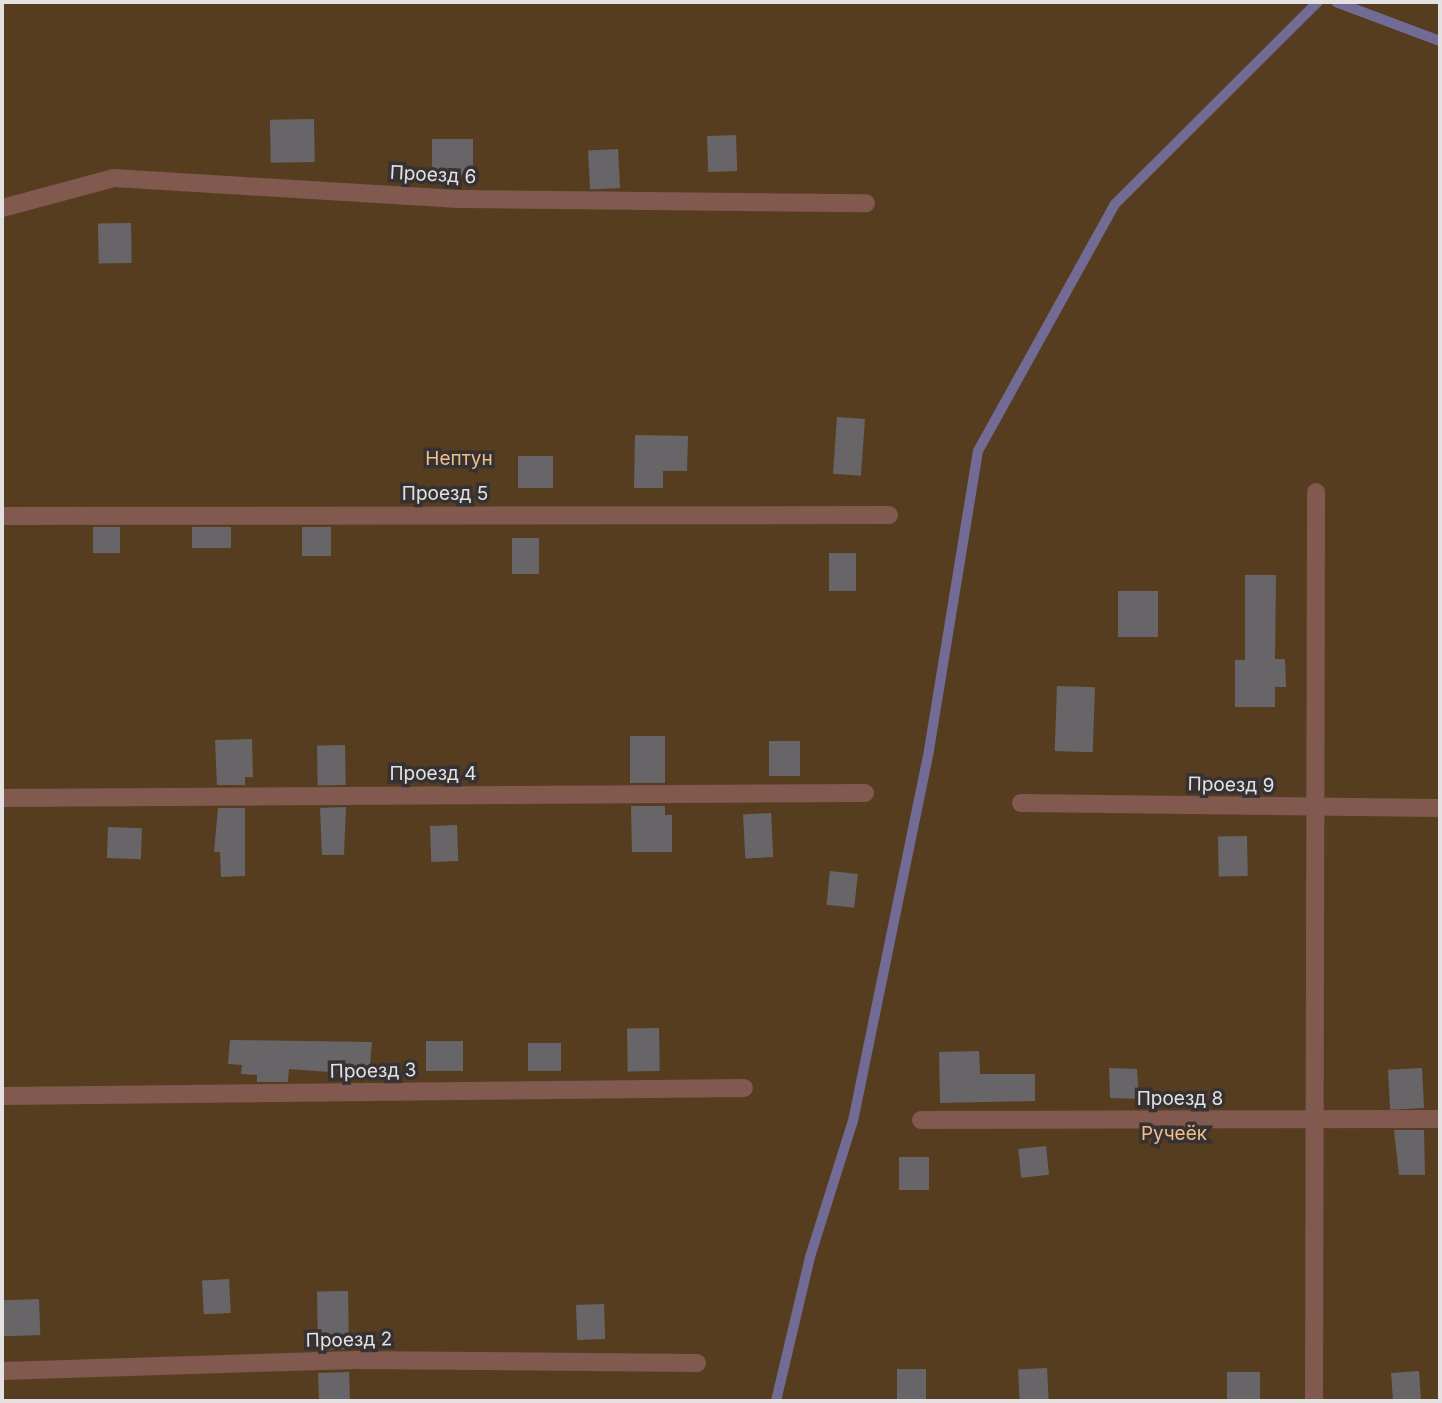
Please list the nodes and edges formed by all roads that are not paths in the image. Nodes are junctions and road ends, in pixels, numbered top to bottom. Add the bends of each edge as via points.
1 (866, 203) dead end
2 (2, 208) edge
3 (1316, 492) dead end
4 (888, 515) dead end
5 (2, 516) edge
6 (864, 793) dead end
7 (2, 798) edge
8 (1021, 803) dead end
9 (1316, 808) junction
10 (1440, 808) edge
11 (744, 1088) dead end
12 (2, 1096) edge
13 (1440, 1119) edge
14 (921, 1120) dead end
15 (1315, 1120) junction
16 (697, 1363) dead end
17 (2, 1371) edge
18 (1314, 1401) edge

1 - 2 street, Проезд 6 via 462,199 114,178
3 - 9 street
4 - 5 street, Проезд 5
6 - 7 street, Проезд 4
8 - 9 street, Проезд 9
9 - 10 street, Проезд 9
9 - 15 street
11 - 12 street, Проезд 3
13 - 15 street, Проезд 8
14 - 15 street, Проезд 8
15 - 18 street
16 - 17 street, Проезд 2 via 356,1360

